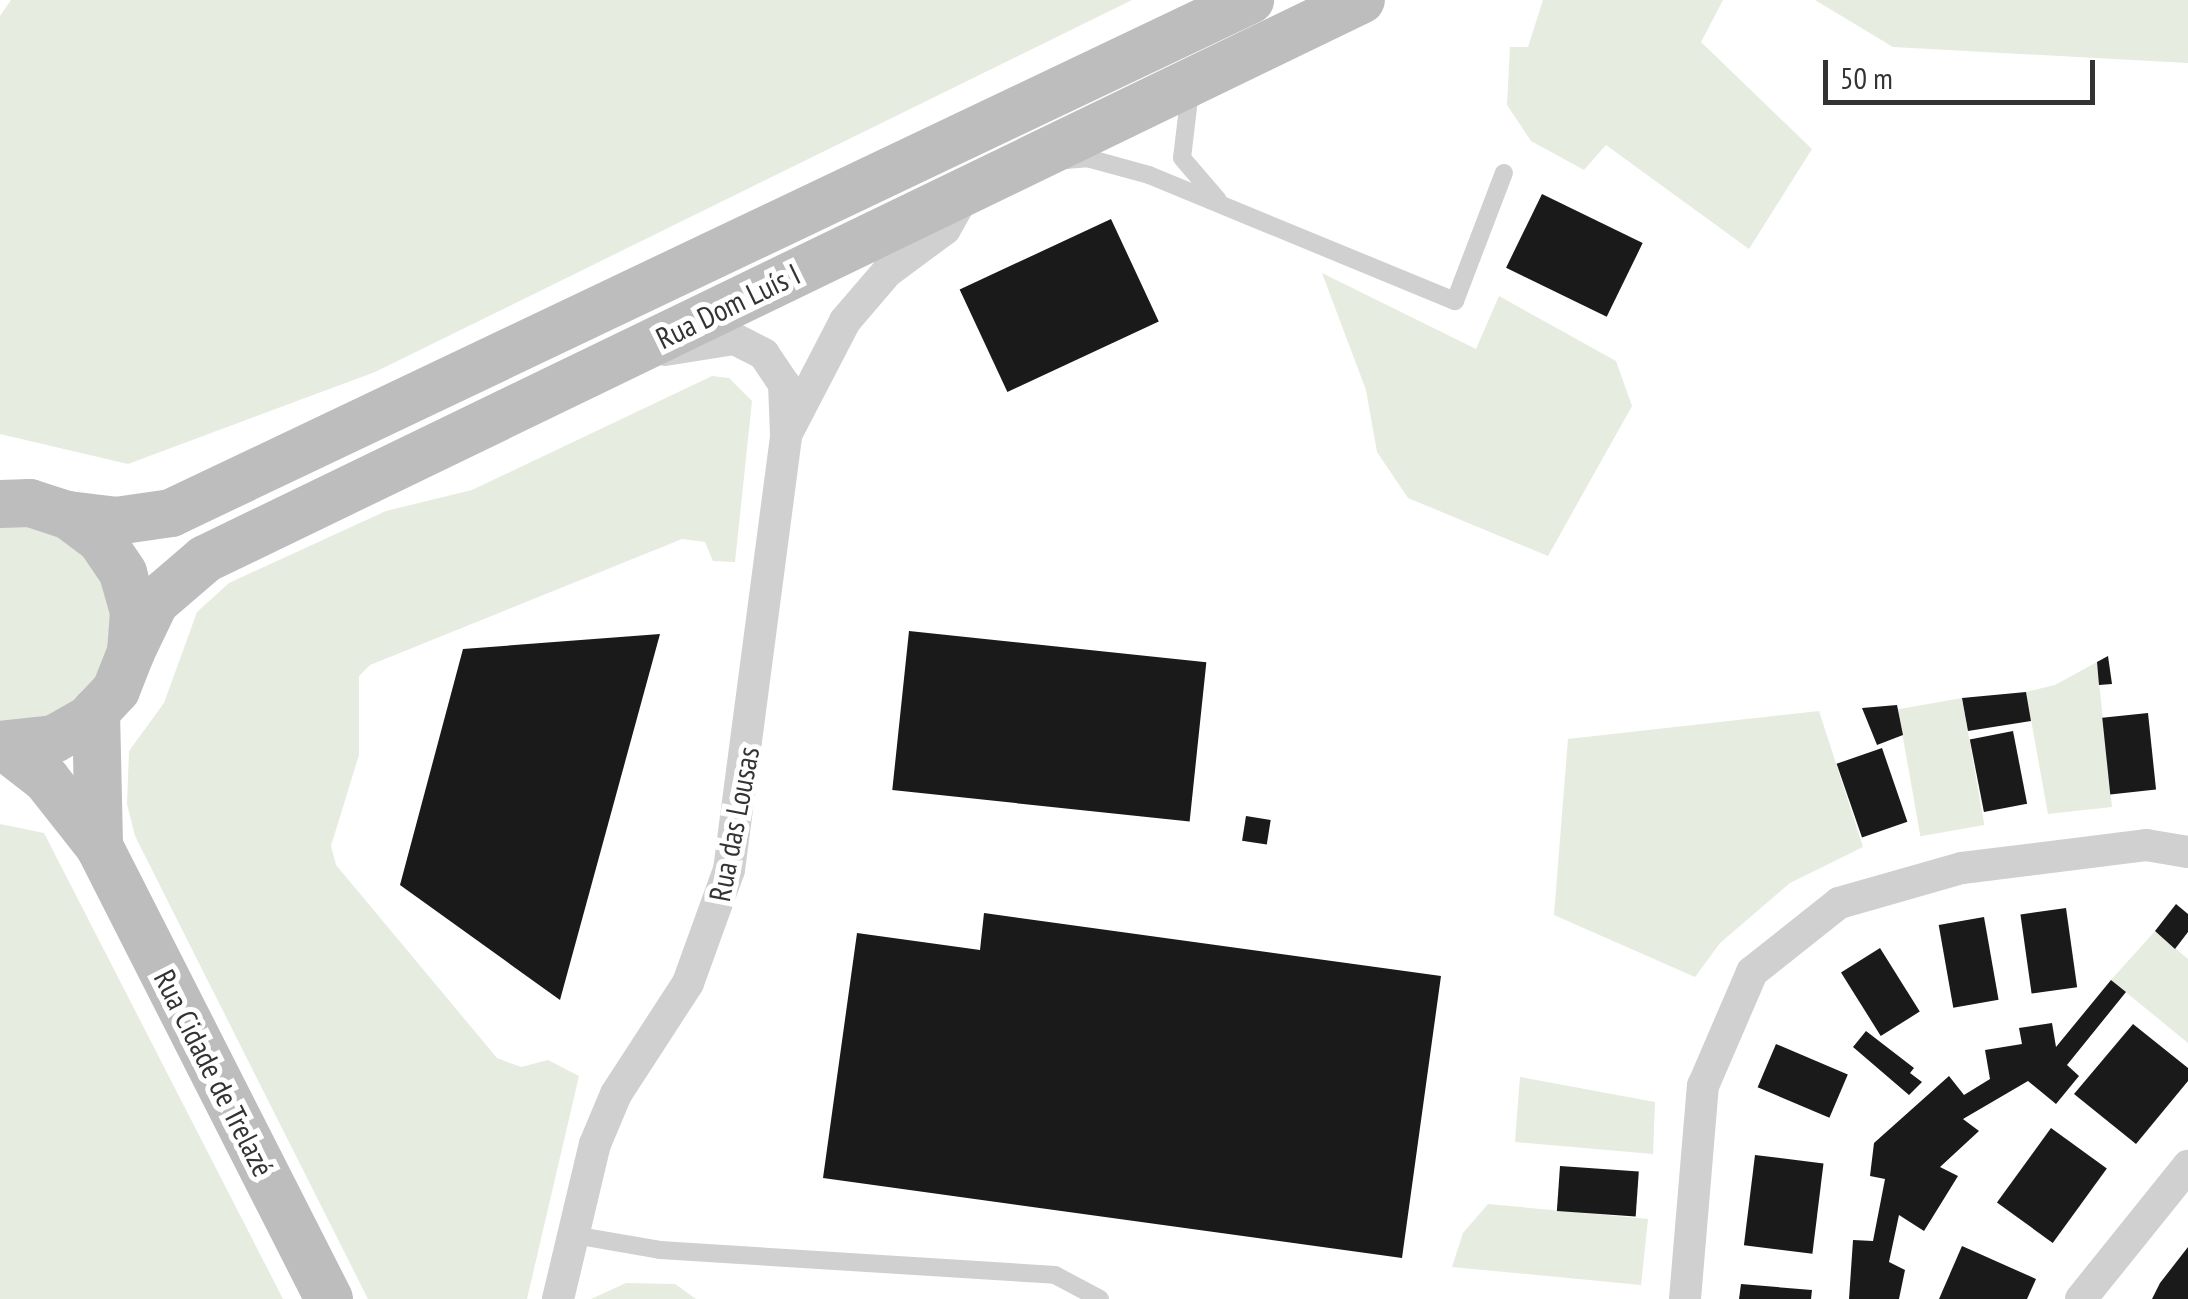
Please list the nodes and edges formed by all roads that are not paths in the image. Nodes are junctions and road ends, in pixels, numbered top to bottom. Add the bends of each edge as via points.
1 (1250, 0) edge
2 (1361, 0) edge
3 (1196, 80) junction
4 (1018, 166) junction
5 (1504, 172) dead end
6 (968, 190) junction
7 (1222, 204) junction
8 (616, 360) junction
9 (786, 435) junction
10 (5, 502) edge
11 (68, 515) junction
12 (131, 652) junction
13 (96, 711) junction
14 (1, 745) edge
15 (99, 846) junction
16 (2188, 852) edge
17 (2188, 1166) edge
18 (570, 1249) junction
19 (329, 1299) edge
20 (558, 1299) edge
21 (1100, 1299) edge
22 (1685, 1299) edge
23 (2081, 1299) edge

1 - 11 main road, Rua Dom Luís I via 171,514 116,521
2 - 3 main road, Rua Dom Luís I
3 - 4 main road, Rua Dom Luís I
3 - 7 lane via 1184,101 1182,158
4 - 6 main road, Rua Dom Luís I
4 - 7 lane via 1087,158
5 - 7 lane via 1456,301
6 - 8 main road, Rua Dom Luís I
6 - 9 street, Rua das Lousas via 945,228 887,272 845,321
8 - 9 street, Rua das Lousas via 734,339 764,354 784,384
8 - 12 main road, Rua Dom Luís I via 205,559 155,602
9 - 18 street, Rua das Lousas via 753,718 718,912 688,983 616,1094 595,1144
10 - 11 main road, Rua Dom Luís I
11 - 12 main road via 101,540 124,573 134,612
12 - 13 main road, Rua Dom Luís I via 116,690
13 - 14 main road via 54,739
13 - 15 main road, Rua Cidade de Trelazé
14 - 15 main road, Rua Cidade de Trelazé via 46,779
15 - 19 main road, Rua Cidade de Trelazé
16 - 22 street via 2146,844 1962,868 1839,903 1752,972 1704,1086
17 - 23 street
18 - 20 street, Rua das Lousas
18 - 21 lane via 1056,1275

